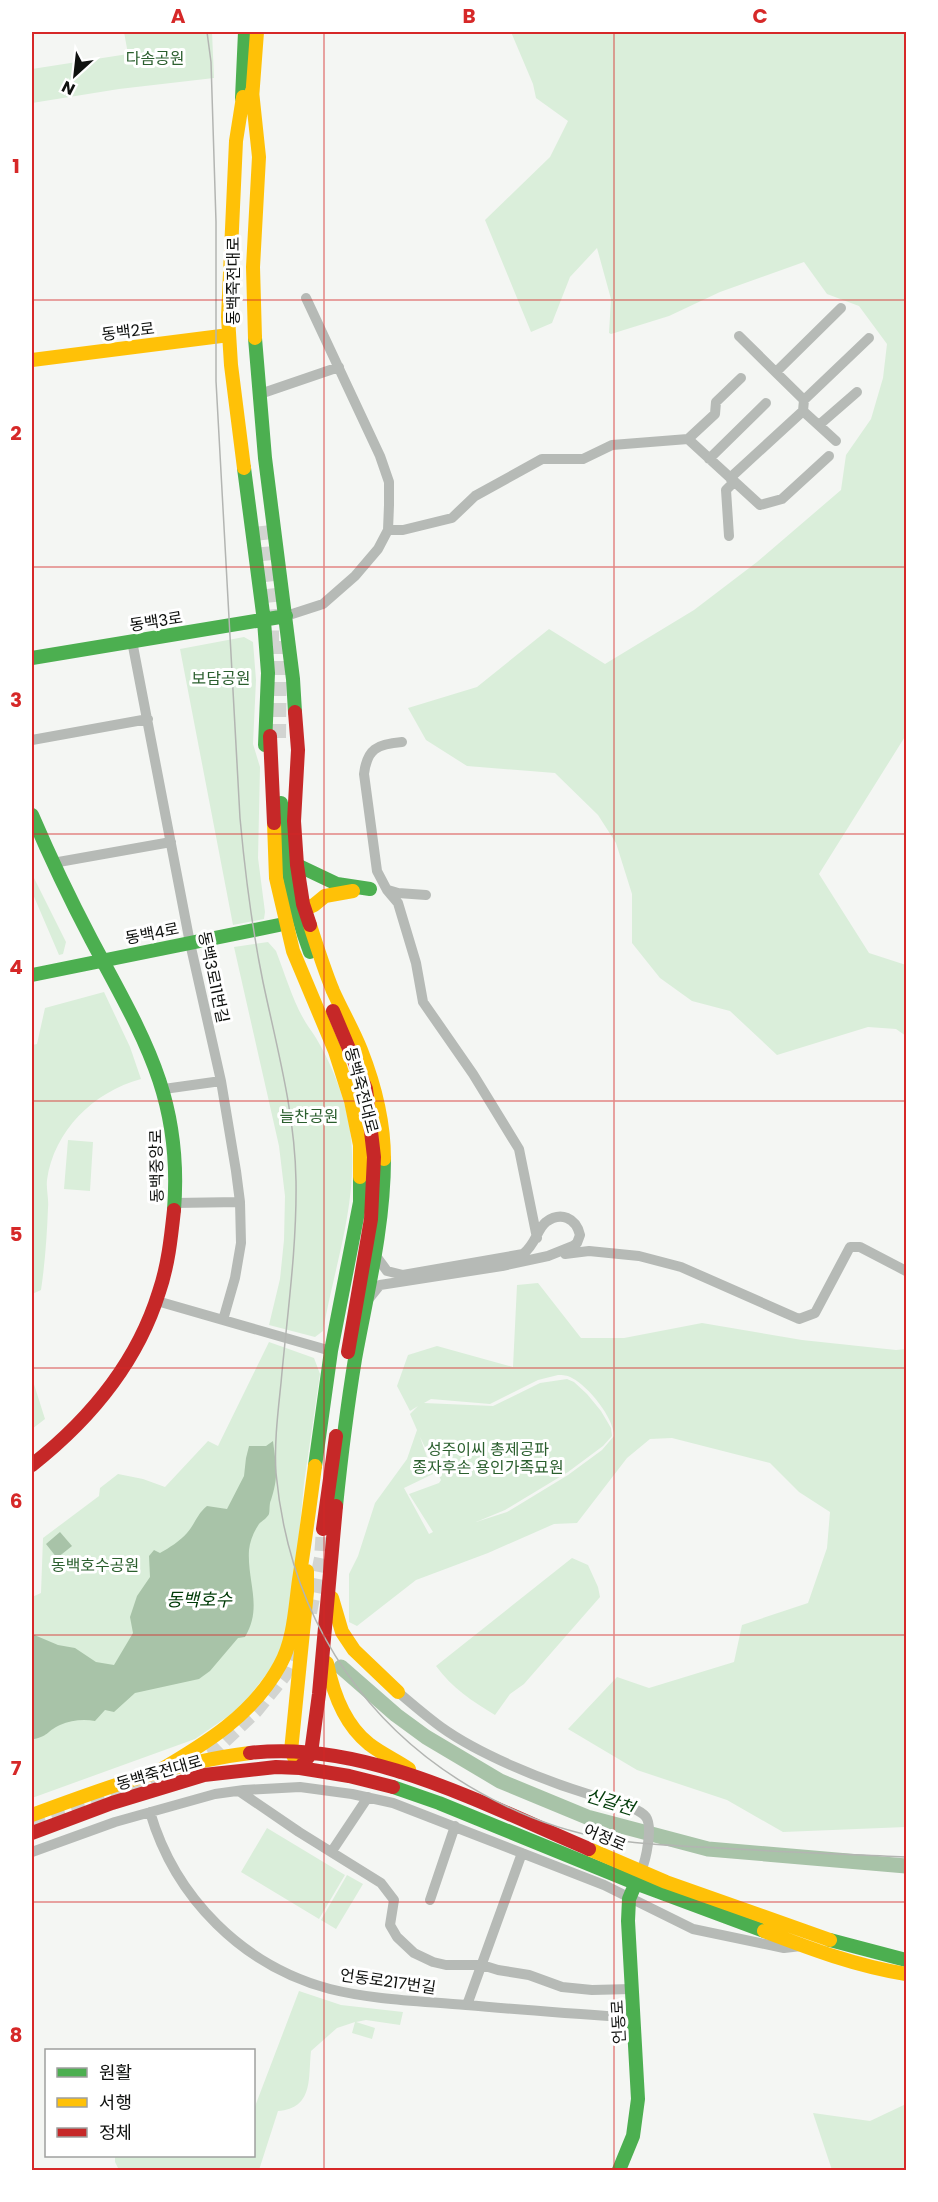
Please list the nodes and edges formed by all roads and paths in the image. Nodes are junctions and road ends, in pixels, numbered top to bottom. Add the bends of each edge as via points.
1 (245, 32) edge
2 (258, 32) edge
3 (247, 94) junction
4 (306, 298) dead end
5 (840, 308) dead end
6 (229, 335) junction
7 (739, 336) dead end
8 (869, 338) dead end
9 (32, 360) edge
10 (339, 367) junction
11 (776, 372) junction
12 (741, 378) dead end
13 (856, 392) dead end
14 (260, 394) junction
15 (766, 403) dead end
16 (804, 405) junction
17 (819, 425) junction
18 (688, 439) junction
19 (836, 441) dead end
20 (829, 456) dead end
21 (709, 459) junction
22 (732, 480) junction
23 (265, 528) tunnel mouth
24 (388, 530) junction
25 (729, 536) dead end
26 (257, 562) junction
27 (279, 566) junction
28 (286, 616) junction
29 (264, 621) junction
30 (132, 641) junction
31 (32, 658) edge
32 (268, 673) junction
33 (293, 679) junction
34 (148, 719) junction
35 (32, 740) edge
36 (402, 742) dead end
37 (32, 815) edge
38 (171, 842) junction
39 (53, 863) junction
40 (297, 865) junction
41 (370, 889) junction
42 (387, 890) junction
43 (426, 895) dead end
44 (305, 909) junction
45 (279, 925) junction
46 (190, 943) junction
47 (102, 960) junction
48 (32, 975) edge
49 (335, 1051) junction
50 (355, 1062) junction
51 (221, 1081) junction
52 (372, 1084) junction
53 (164, 1089) junction
54 (384, 1178) junction
55 (240, 1202) junction
56 (174, 1203) junction
57 (531, 1207) junction
58 (371, 1214) junction
59 (549, 1221) junction
60 (537, 1238) junction
61 (577, 1243) junction
62 (589, 1251) junction
63 (376, 1256) junction
64 (548, 1256) junction
65 (906, 1271) edge
66 (368, 1300) junction
67 (157, 1301) junction
68 (223, 1320) junction
69 (331, 1351) junction
70 (32, 1465) edge
71 (323, 1529) tunnel mouth
72 (306, 1530) junction
73 (330, 1592) junction
74 (324, 1648) junction
75 (299, 1663) junction
76 (398, 1692) joint
77 (319, 1694) junction
78 (291, 1751) junction
79 (311, 1753) junction
80 (300, 1768) junction
81 (157, 1772) junction
82 (428, 1781) junction
83 (120, 1782) junction
84 (239, 1791) junction
85 (368, 1797) junction
86 (32, 1808) edge
87 (150, 1812) junction
88 (32, 1815) edge
89 (455, 1826) junction
90 (32, 1833) edge
91 (332, 1851) junction
92 (32, 1852) edge
93 (522, 1853) junction
94 (638, 1877) junction
95 (629, 1899) junction
96 (430, 1900) dead end
97 (801, 1946) junction
98 (906, 1960) edge
99 (482, 1965) junction
100 (906, 1974) edge
101 (632, 1989) junction
102 (467, 2005) junction
103 (634, 2018) junction
104 (619, 2170) edge

1 - 3 main road, 동백죽전대로
2 - 3 main road, 동백죽전대로
3 - 6 main road via 236,141
3 - 14 main road via 259,157 253,267
3 - 23 main road, 동백죽전대로 via 237,297 239,361
4 - 10 street
5 - 11 street
6 - 9 main road, 동백2로
6 - 26 main road
7 - 11 street
8 - 16 street
10 - 14 street
10 - 24 street via 389,482
11 - 16 street
12 - 18 street via 716,402 714,414
13 - 17 street
14 - 27 main road
15 - 21 street
16 - 17 street
16 - 22 street
17 - 19 street
18 - 21 street
18 - 24 street via 612,445 583,459 542,459 475,496 452,518 411,529
20 - 22 street via 782,499 760,505
21 - 22 street
22 - 25 street via 726,490
24 - 28 street via 355,576 323,604
26 - 27 main road via 266,576 272,578 278,575
26 - 29 main road
27 - 28 main road
28 - 29 main road, 동백3로
28 - 33 main road
29 - 30 main road, 동백3로
29 - 32 main road
30 - 31 main road, 동백3로
30 - 34 street, 동백3로11번길
32 - 33 main road via 275,666 285,665 290,667
32 - 45 main road via 267,867
33 - 40 main road via 298,750 294,821
34 - 35 street
34 - 38 street, 동백3로11번길
36 - 42 street via 388,743 370,753 364,774 377,872
37 - 39 main road, 동백중앙로
38 - 39 street
38 - 46 street, 동백3로11번길
39 - 47 main road, 동백중앙로
40 - 41 main road via 337,884
40 - 44 main road
41 - 42 street
41 - 44 main road via 333,893
42 - 43 street
42 - 57 street via 398,903 423,1002 519,1149
44 - 52 main road via 320,958
45 - 46 main road, 동백4로
45 - 49 main road via 293,972
46 - 47 main road, 동백4로
46 - 51 street, 동백3로11번길
47 - 48 main road, 동백4로
47 - 53 main road, 동백중앙로
49 - 50 main road, 동백죽전대로 via 293,951 276,878 275,737 288,870 298,922
49 - 69 main road, 동백죽전대로 via 360,1145 360,1202
50 - 52 main road
50 - 58 main road, 동백죽전대로 via 366,1089 374,1157
51 - 53 street
51 - 55 street, 동백3로11번길
52 - 54 main road via 384,1140
53 - 56 main road, 동백중앙로 via 173,1131
54 - 58 main road
54 - 63 main road
55 - 56 street
55 - 68 street, 동백3로11번길 via 239,1259
56 - 67 main road, 동백중앙로
57 - 59 street
57 - 60 street
58 - 71 main road, 동백죽전대로
59 - 60 street
59 - 61 street via 570,1218 579,1231
60 - 63 street via 529,1249 515,1256 404,1275 387,1271
61 - 62 street
61 - 64 street
62 - 64 street
62 - 65 street via 639,1256 681,1267 799,1319 815,1313 850,1247 860,1247
63 - 66 main road
64 - 66 street via 380,1285
66 - 73 main road via 355,1361 339,1482
67 - 68 street
67 - 70 main road, 동백중앙로 via 129,1360 107,1392 62,1441
68 - 69 street
69 - 72 main road, 동백죽전대로
72 - 75 main road via 307,1592
72 - 81 main road via 292,1633 282,1662 259,1695 227,1729
73 - 74 main road
73 - 76 main road via 342,1632 354,1650
74 - 77 main road
74 - 82 main road via 329,1675 347,1717 367,1742
75 - 77 main road via 305,1694 314,1700
75 - 78 main road
76 - 94 street via 442,1728 490,1754 573,1789 638,1810 649,1825 647,1856
77 - 79 main road
78 - 79 main road, 어정로
78 - 80 main road
78 - 81 main road, 동백죽전대로 via 233,1754
79 - 80 main road
79 - 82 main road, 어정로 via 351,1758
80 - 90 main road, 동백죽전대로 via 204,1775
80 - 94 main road, 어정로 via 386,1784
81 - 83 main road, 동백죽전대로
82 - 94 main road, 어정로
83 - 86 main road, 동백죽전대로
83 - 88 main road, 동백죽전대로
84 - 85 street via 300,1788
84 - 87 street
84 - 91 street
85 - 89 street
85 - 91 street
87 - 92 street
87 - 102 street, 언동로217번길 via 164,1850 193,1899 226,1933 261,1959 301,1979 347,1992
89 - 93 street
89 - 96 street
91 - 99 street via 381,1883 394,1900 390,1925 414,1953 446,1965
93 - 95 street
93 - 99 street
94 - 95 main road, 언동로
94 - 97 main road, 어정로
94 - 98 main road, 어정로 via 825,1939
95 - 97 street via 693,1929 784,1948
95 - 101 main road, 언동로
97 - 100 main road, 어정로 via 875,1969
99 - 101 street via 562,1987
99 - 102 street
101 - 103 main road, 언동로
102 - 103 street, 언동로217번길
103 - 104 main road, 언동로 via 636,2120 632,2142

